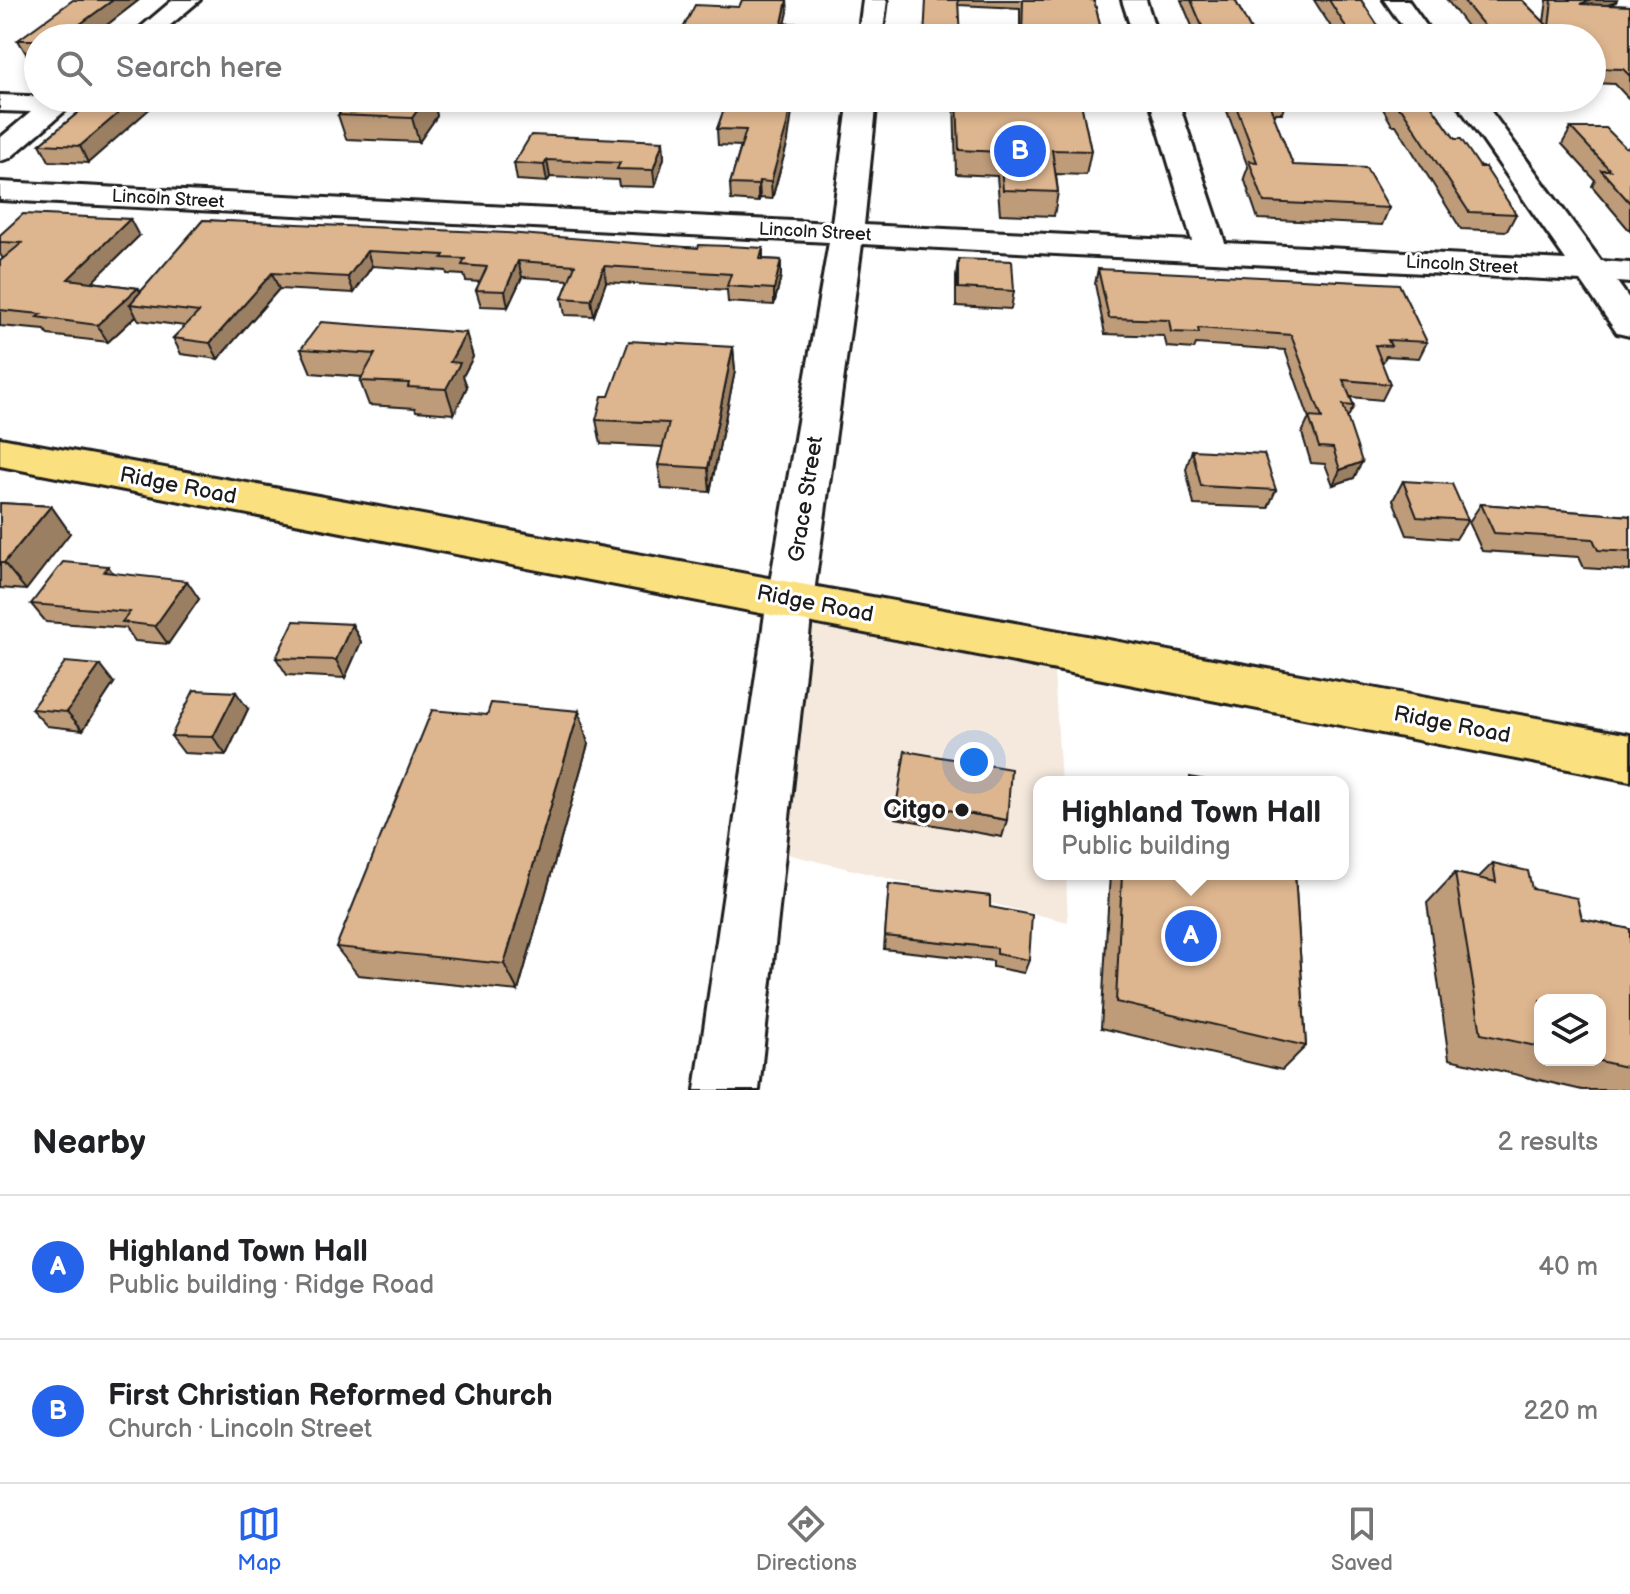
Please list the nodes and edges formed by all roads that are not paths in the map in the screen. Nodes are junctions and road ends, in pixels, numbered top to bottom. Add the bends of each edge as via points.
1 (188, 0) edge
2 (875, 0) edge
3 (1134, 0) edge
4 (1396, 0) edge
5 (158, 24) edge
6 (872, 24) edge
7 (1142, 24) edge
8 (1413, 24) edge
9 (0, 103) edge
10 (24, 103) edge
11 (50, 112) edge
12 (861, 112) edge
13 (1167, 112) edge
14 (1477, 112) edge
15 (0, 152) edge
16 (0, 191) edge
17 (847, 234) junction
18 (1212, 253) junction
19 (1592, 271) junction
20 (1630, 273) edge
21 (1630, 325) edge
22 (0, 452) edge
23 (790, 600) junction
24 (1630, 758) edge
25 (727, 1090) edge

1 - 5 street
2 - 6 street
3 - 7 street
4 - 8 street
9 - 10 street
11 - 15 street
12 - 17 street, Grace Street
13 - 18 street
14 - 19 street
16 - 17 street, Lincoln Street
17 - 18 street, Lincoln Street
17 - 23 street, Grace Street
18 - 19 street, Lincoln Street
19 - 20 street, Lincoln Street
19 - 21 street
22 - 23 main road, Ridge Road
23 - 24 main road, Ridge Road
23 - 25 street, Grace Street

